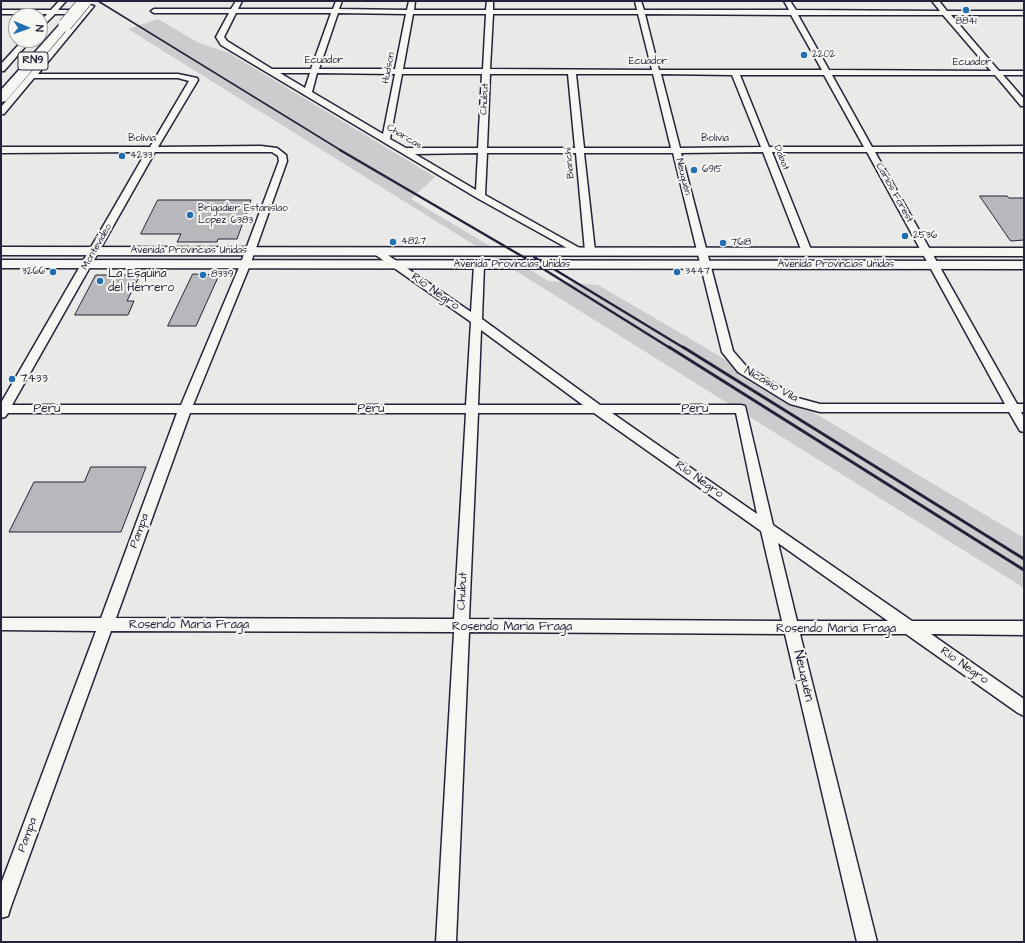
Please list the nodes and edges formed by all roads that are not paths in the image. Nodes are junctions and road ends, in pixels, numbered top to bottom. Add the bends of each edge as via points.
1 (63, 1) edge
2 (73, 1) edge
3 (239, 1) edge
4 (339, 1) edge
5 (412, 1) edge
6 (490, 1) edge
7 (638, 1) edge
8 (787, 1) edge
9 (935, 1) edge
10 (87, 6) edge
11 (154, 11) dead end
12 (234, 11) junction
13 (1, 12) edge
14 (335, 12) junction
15 (410, 12) junction
16 (489, 12) junction
17 (641, 13) junction
18 (794, 13) junction
19 (946, 13) junction
20 (1024, 13) edge
21 (57, 20) junction
22 (48, 23) edge
23 (48, 29) edge
24 (20, 48) edge
25 (31, 48) edge
26 (1, 69) edge
27 (272, 71) junction
28 (314, 71) junction
29 (398, 71) junction
30 (486, 71) junction
31 (572, 72) junction
32 (656, 72) junction
33 (735, 72) junction
34 (997, 72) junction
35 (1024, 72) edge
36 (827, 73) junction
37 (32, 76) junction
38 (1, 81) edge
39 (308, 93) junction
40 (1, 98) edge
41 (1024, 104) edge
42 (1, 112) edge
43 (386, 139) junction
44 (1024, 149) edge
45 (1, 150) edge
46 (152, 150) junction
47 (580, 150) junction
48 (676, 150) junction
49 (766, 150) junction
50 (870, 150) junction
51 (406, 151) junction
52 (482, 151) junction
53 (282, 154) joint
54 (480, 196) junction
55 (1, 251) edge
56 (95, 251) junction
57 (375, 251) junction
58 (585, 251) junction
59 (807, 252) junction
60 (926, 252) junction
61 (1024, 252) edge
62 (247, 258) junction
63 (704, 258) junction
64 (1, 264) edge
65 (87, 264) junction
66 (479, 265) junction
67 (934, 265) junction
68 (1024, 265) edge
69 (396, 266) junction
70 (477, 321) junction
71 (728, 352) joint
72 (1018, 408) edge
73 (184, 409) junction
74 (472, 409) junction
75 (597, 409) junction
76 (741, 409) joint
77 (2, 411) edge
78 (1024, 428) edge
79 (767, 527) junction
80 (1, 624) edge
81 (106, 624) junction
82 (462, 627) junction
83 (792, 628) junction
84 (1024, 628) edge
85 (911, 629) junction
86 (1024, 708) edge
87 (1, 910) edge
88 (446, 942) edge
89 (867, 942) edge

1 - 21 street
2 - 21 highway, RN9
3 - 12 street
4 - 14 street
5 - 15 street, Hudson
6 - 16 street, Chubut
7 - 17 street, Neuquén
8 - 18 street, Carlos Forest
9 - 19 street
10 - 21 highway, RN9, bridge
10 - 21 street
10 - 37 street
11 - 12 street
12 - 14 street
12 - 27 street, Charcas via 220,37 224,43
13 - 21 street
14 - 15 street
14 - 28 street
15 - 16 street
15 - 29 street, Hudson
16 - 17 street
16 - 30 street, Chubut
17 - 18 street
17 - 32 street, Neuquén
18 - 19 street
18 - 36 street, Carlos Forest
19 - 20 street
19 - 34 street
21 - 22 street
21 - 23 highway, RN9
21 - 40 highway, RN9
24 - 26 street
25 - 38 highway, RN9
27 - 28 street, Ecuador
27 - 39 street, Charcas
28 - 29 street, Ecuador
28 - 39 street
29 - 30 street, Ecuador
29 - 43 street, Hudson
30 - 31 street, Ecuador
30 - 52 street, Chubut
31 - 32 street, Ecuador
31 - 47 street, Bianchi
32 - 33 street, Ecuador
32 - 48 street, Neuquén
33 - 36 street, Ecuador
33 - 49 street, Dabat
34 - 35 street, Ecuador
34 - 36 street, Ecuador
34 - 41 street
36 - 50 street, Carlos Forest
37 - 42 street
37 - 46 street, Montevideo via 178,76 194,80
39 - 43 street, Charcas
43 - 51 street, Charcas
44 - 50 street, Bolivia
45 - 46 street, Bolivia
46 - 53 street, Bolivia via 262,149
46 - 56 street, Montevideo
47 - 48 street, Bolivia
47 - 52 street, Bolivia
47 - 58 street, Bianchi
48 - 49 street, Bolivia
48 - 63 street, Neuquén
49 - 50 street, Bolivia
49 - 59 street, Dabat
50 - 60 street, Carlos Forest
51 - 52 street, Bolivia
51 - 54 street, Charcas
52 - 54 street, Chubut
53 - 62 street, Pampa via 283,161
54 - 58 street, Charcas
55 - 56 main road, Avenida Provincias Unidas
56 - 62 main road, Avenida Provincias Unidas
56 - 65 street, Montevideo
57 - 58 main road, Avenida Provincias Unidas
57 - 62 main road, Avenida Provincias Unidas
57 - 69 street, Río Negro
58 - 63 main road, Avenida Provincias Unidas
59 - 60 main road, Avenida Provincias Unidas
59 - 63 main road, Avenida Provincias Unidas
60 - 61 main road, Avenida Provincias Unidas
60 - 67 street, Carlos Forest
62 - 65 main road, Avenida Provincias Unidas
62 - 69 main road, Avenida Provincias Unidas
62 - 73 street, Pampa
63 - 66 main road, Avenida Provincias Unidas
63 - 67 main road, Avenida Provincias Unidas
63 - 71 street, Neuquén
64 - 65 main road, Avenida Provincias Unidas
65 - 77 street, Montevideo
66 - 69 main road, Avenida Provincias Unidas
66 - 70 street, Chubut
67 - 68 main road, Avenida Provincias Unidas
67 - 72 street, Carlos Forest
69 - 70 street, Río Negro
70 - 74 street, Chubut
70 - 75 street, Río Negro
71 - 72 street, Nicasio Vila via 742,369 794,401 820,408
72 - 78 street, Carlos Forest
73 - 74 street, Perú
73 - 77 street, Perú
73 - 81 street, Pampa
74 - 75 street, Perú
74 - 82 street, Chubut
75 - 76 street, Perú
75 - 79 street, Río Negro
76 - 79 street, Neuquén
79 - 83 street, Neuquén
79 - 85 street, Río Negro
80 - 81 street, Rosendo María Fraga
81 - 82 street, Rosendo María Fraga
81 - 87 street, Pampa
82 - 83 street, Rosendo María Fraga
82 - 88 street, Chubut
83 - 85 street, Rosendo María Fraga
83 - 89 street, Neuquén
84 - 85 street, Rosendo María Fraga
85 - 86 street, Río Negro

